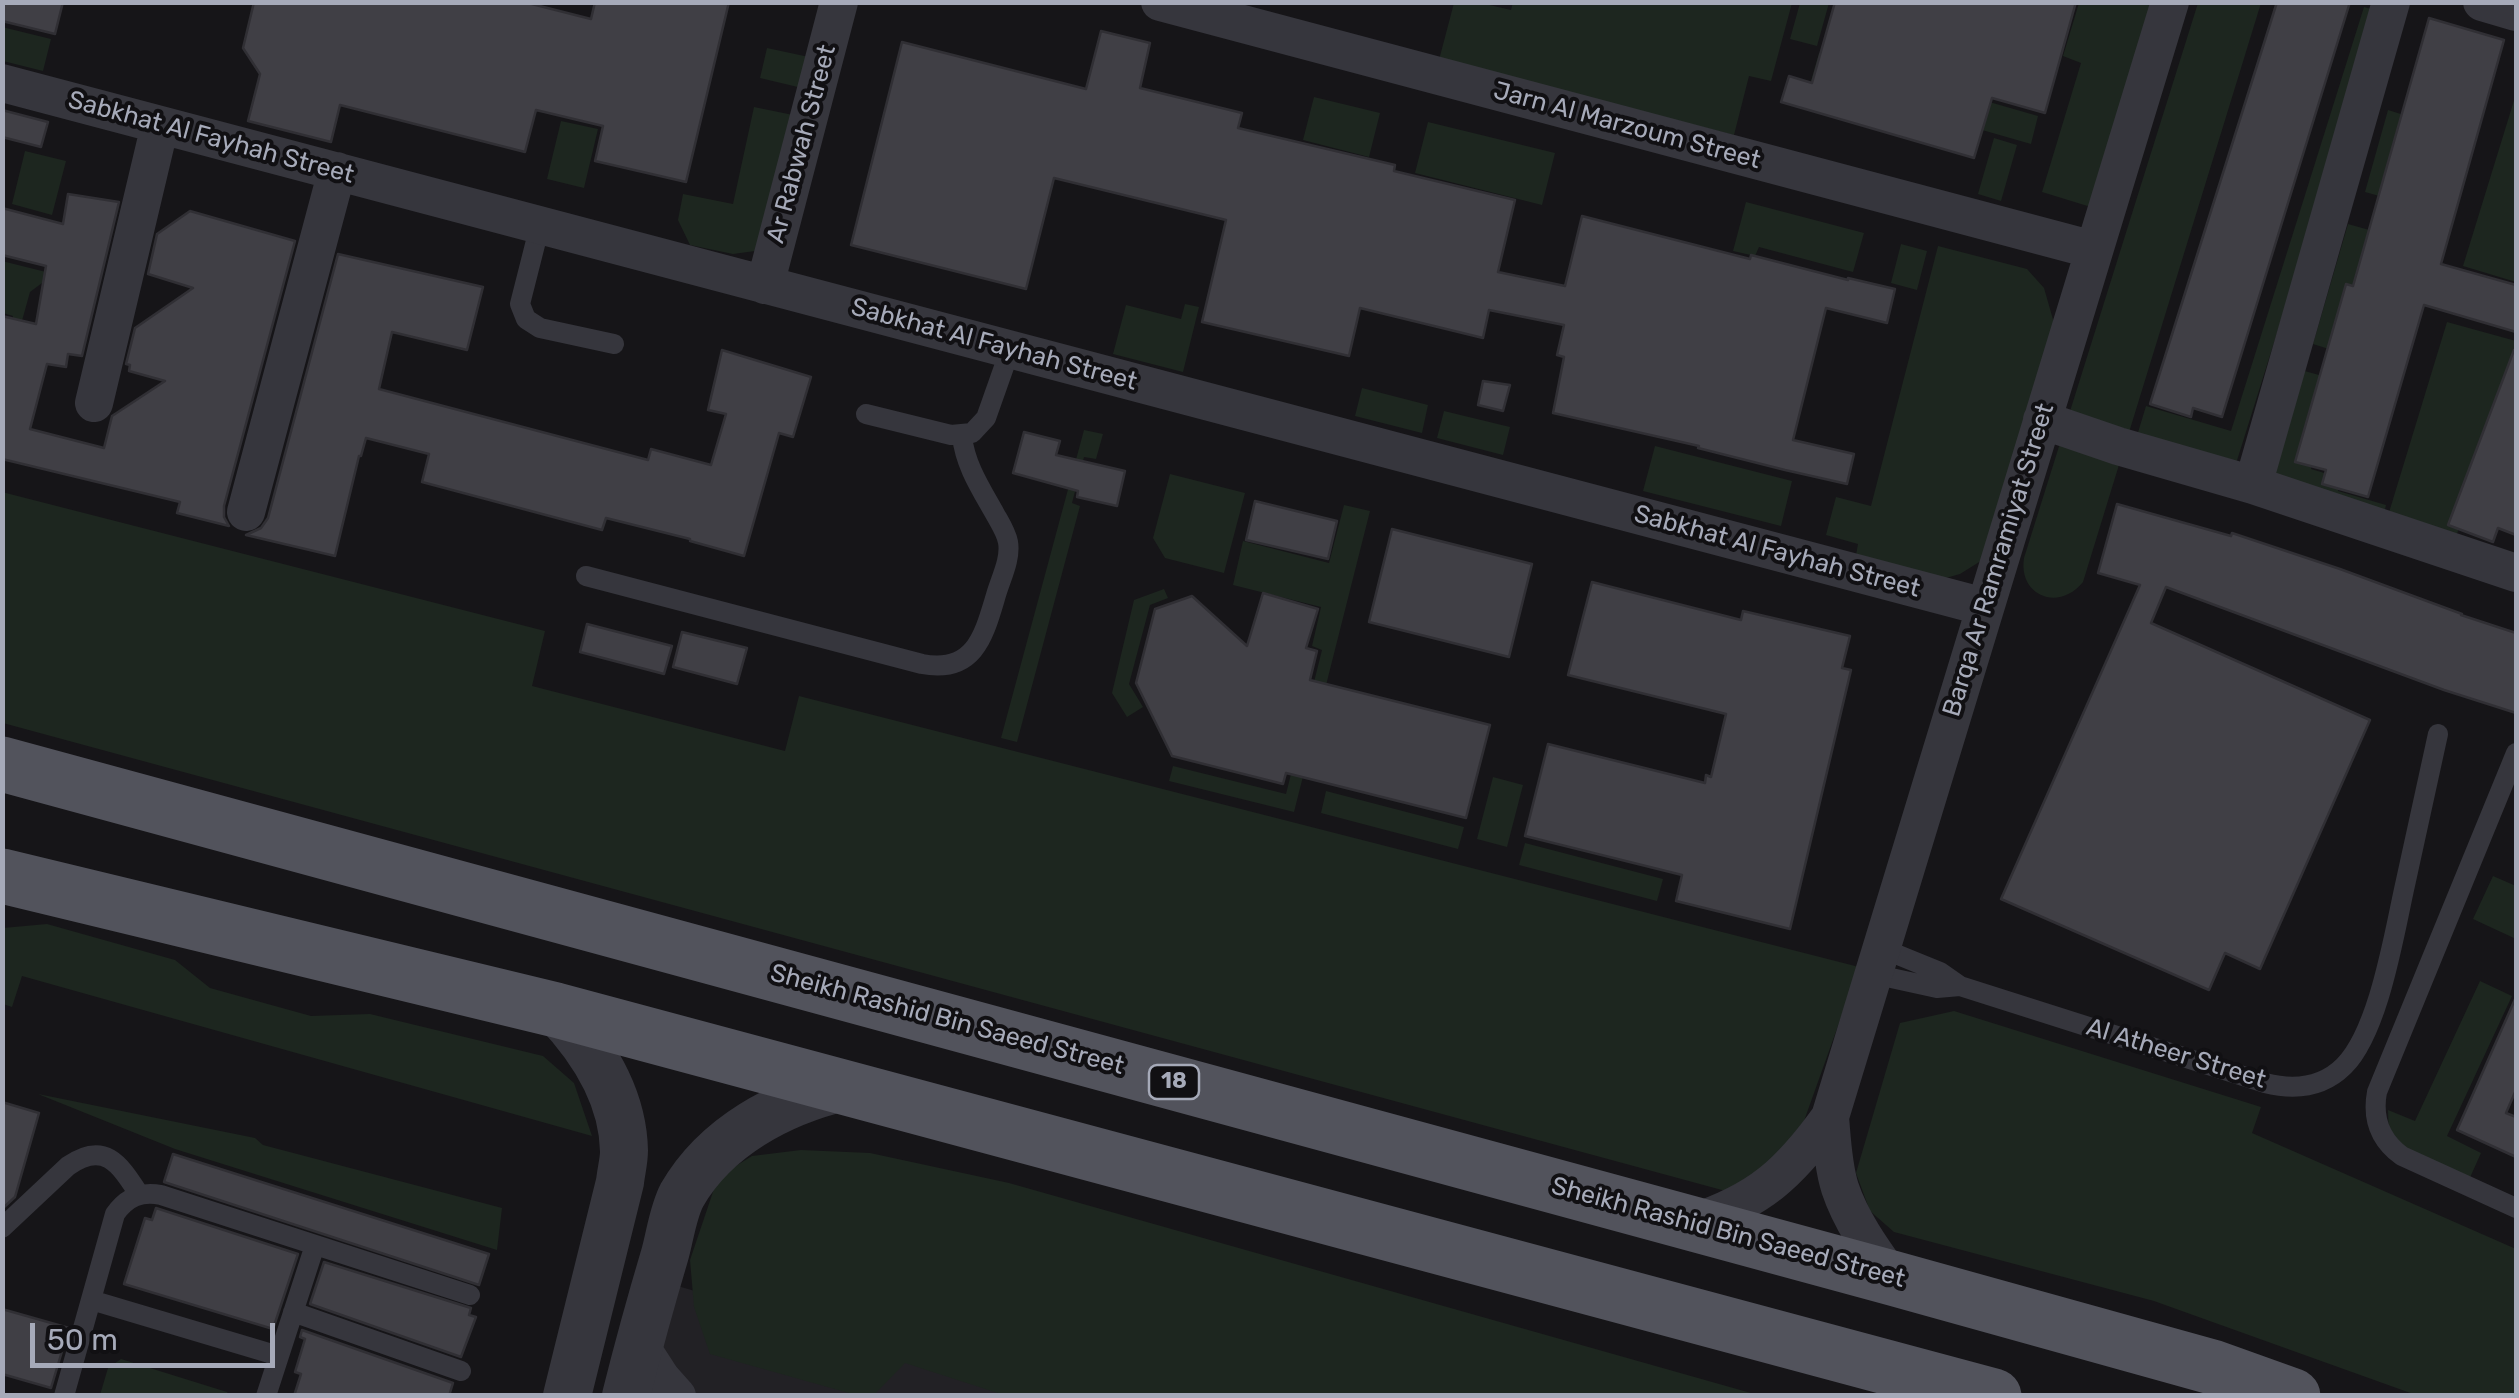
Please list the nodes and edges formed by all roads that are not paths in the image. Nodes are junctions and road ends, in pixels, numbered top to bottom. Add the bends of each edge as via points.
1 (839, 2) edge
2 (1160, 2) edge
3 (2170, 2) edge
4 (2391, 2) edge
5 (2482, 2) edge
6 (2516, 12) edge
7 (2, 84) edge
8 (160, 125) junction
9 (337, 171) junction
10 (540, 225) junction
11 (2094, 250) junction
12 (765, 285) junction
13 (614, 344) dead end
14 (1010, 350) junction
15 (94, 403) dead end
16 (866, 414) dead end
17 (2042, 420) junction
18 (962, 436) junction
19 (2253, 485) junction
20 (246, 512) dead end
21 (2516, 573) edge
22 (586, 576) dead end
23 (1985, 607) junction
24 (2438, 734) dead end
25 (2516, 753) edge
26 (2, 764) edge
27 (17, 884) edge
28 (1877, 961) junction
29 (556, 1010) junction
30 (844, 1087) junction
31 (1830, 1117) junction
32 (620, 1182) junction
33 (139, 1194) junction
34 (681, 1198) junction
35 (2516, 1208) edge
36 (1692, 1223) junction
37 (2, 1228) edge
38 (315, 1245) junction
39 (1892, 1278) junction
40 (470, 1295) dead end
41 (90, 1300) junction
42 (293, 1312) junction
43 (639, 1344) junction
44 (279, 1356) junction
45 (461, 1371) dead end
46 (64, 1396) edge
47 (266, 1396) edge
48 (566, 1396) edge
49 (626, 1396) edge
50 (678, 1396) edge
51 (1994, 1396) edge
52 (2294, 1396) edge

1 - 12 street, Ar Rabwah Street
2 - 11 street, Jarn Al Marzoum Street
3 - 11 street, Barqa Ar Ramramiyat Street
4 - 19 street
5 - 6 street
7 - 8 street, Sabkhat Al Fayhah Street
8 - 9 street, Sabkhat Al Fayhah Street
8 - 15 street
9 - 10 street, Sabkhat Al Fayhah Street
9 - 20 street
10 - 12 street, Sabkhat Al Fayhah Street
10 - 13 lane via 520,304 526,319
11 - 17 street, Barqa Ar Ramramiyat Street
12 - 14 street, Sabkhat Al Fayhah Street
14 - 18 lane via 986,418
14 - 23 street, Sabkhat Al Fayhah Street
16 - 18 lane
17 - 19 street
17 - 23 street, Barqa Ar Ramramiyat Street
18 - 22 lane via 971,470 1007,536 1008,554 984,634 959,661 922,664
19 - 21 street
23 - 28 street, Barqa Ar Ramramiyat Street
24 - 28 lane, Al Atheer Street via 2380,996 2353,1056 2330,1077 2298,1088 2265,1083 1960,986 1937,988
25 - 35 lane via 2374,1104 2378,1129 2392,1149
26 - 36 main road, Sheikh Rashid Bin Saeed Street / 18
27 - 29 main road
28 - 31 street, Barqa Ar Ramramiyat Street
29 - 30 main road
29 - 32 street via 610,1089 624,1151
30 - 34 street via 789,1104 751,1126 717,1152
30 - 51 main road
31 - 36 street, Barqa Ar Ramramiyat Street via 1806,1150 1755,1196
31 - 39 street, Barqa Ar Ramramiyat Street via 1840,1188
32 - 34 street via 655,1171 667,1176
32 - 48 street
33 - 37 lane via 120,1165 88,1156 68,1166
33 - 38 lane via 161,1195
33 - 41 lane via 115,1214
34 - 43 street
36 - 39 main road, Sheikh Rashid Bin Saeed Street / 18
38 - 40 lane
38 - 42 lane
39 - 52 main road, Sheikh Rashid Bin Saeed Street / 18
41 - 44 lane
41 - 46 lane
42 - 44 lane
42 - 45 lane
43 - 49 street
43 - 50 street
44 - 47 lane

